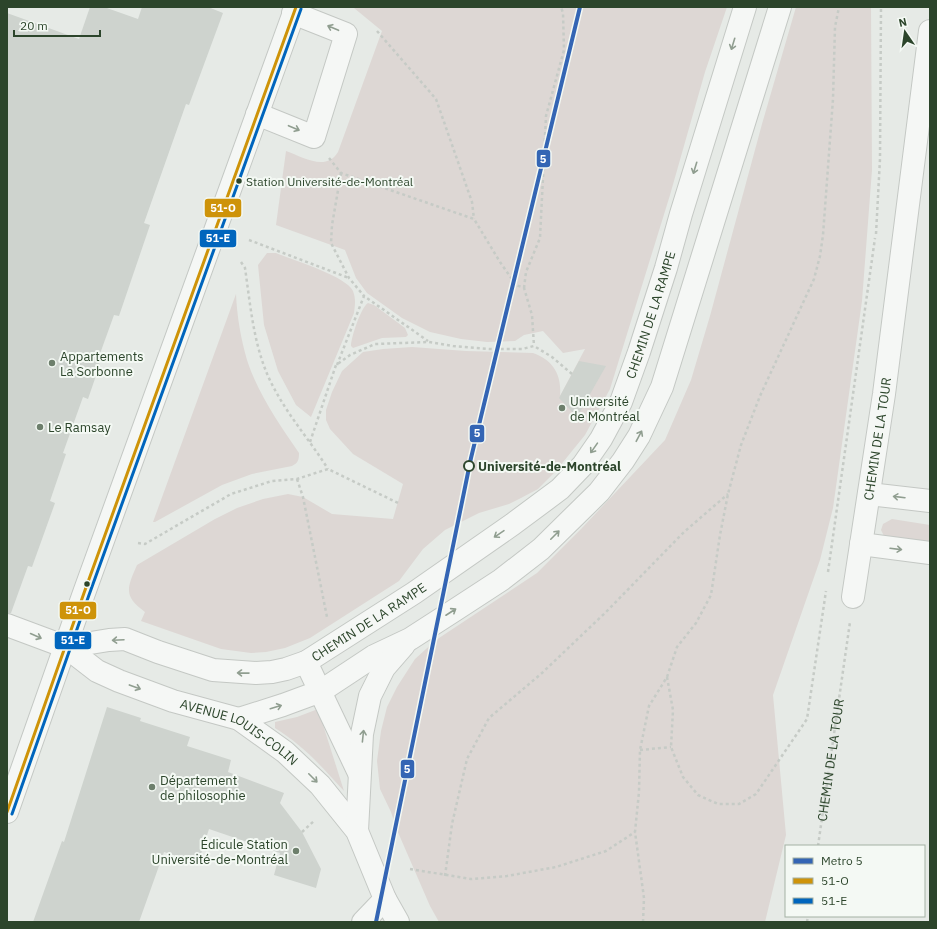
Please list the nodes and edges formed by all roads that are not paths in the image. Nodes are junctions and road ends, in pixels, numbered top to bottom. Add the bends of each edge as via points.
1 (745, 7) edge
2 (780, 7) edge
3 (294, 10) edge
4 (930, 31) edge
5 (257, 114) junction
6 (869, 494) junction
7 (930, 501) edge
8 (861, 544) junction
9 (930, 553) edge
10 (853, 597) road end
11 (7, 625) edge
12 (410, 639) junction
13 (66, 647) junction
14 (306, 662) junction
15 (320, 691) junction
16 (239, 718) junction
17 (360, 776) junction
18 (7, 812) edge
19 (357, 831) junction
20 (385, 899) junction
21 (363, 922) edge
22 (398, 922) edge

1 -> 14 street, CHEMIN DE LA RAMPE via 639,352 622,402 601,439 560,489 414,593
12 -> 2 street via 501,580 541,549 599,492 639,436 662,387
3 - 5 street
5 -> 3 street via 314,137 346,34
4 - 6 street, CHEMIN DE LA TOUR
5 - 13 street
7 -> 6 street
6 - 8 street, CHEMIN DE LA TOUR
8 -> 9 street
8 - 10 street, CHEMIN DE LA TOUR
11 -> 13 street, AVENUE LOUIS-COLIN
12 - 15 street via 374,656
17 -> 12 street via 362,734 370,696 384,668
14 -> 13 street, CHEMIN DE LA RAMPE via 272,672 236,673 213,670 125,639
13 -> 16 street, AVENUE LOUIS-COLIN via 97,671 119,682 173,702
13 - 18 street
14 - 15 street
16 -> 15 street
15 - 17 street
16 -> 19 street, AVENUE LOUIS-COLIN via 290,756 320,785
17 - 19 street
19 - 20 street, AVENUE LOUIS-COLIN
20 - 21 street
20 - 22 street, AVENUE LOUIS-COLIN

